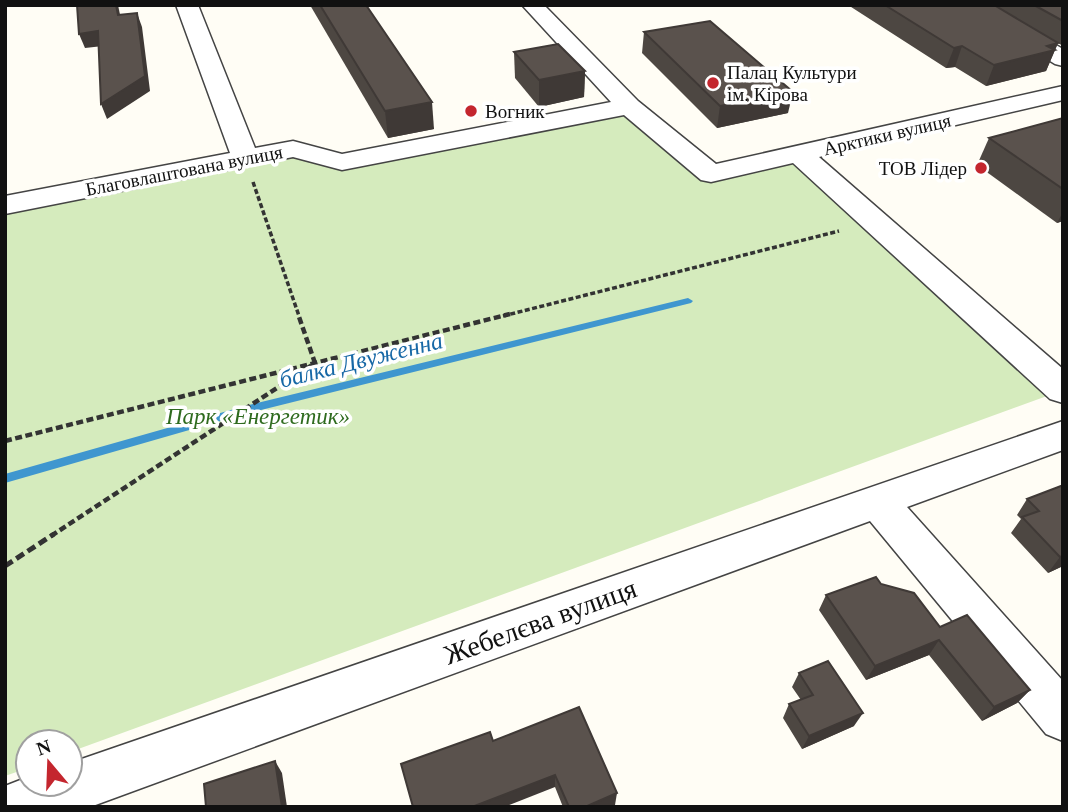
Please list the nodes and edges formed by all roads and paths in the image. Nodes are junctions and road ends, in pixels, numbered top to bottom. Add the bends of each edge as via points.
1 (187, 5) edge
2 (532, 5) edge
3 (969, 5) edge
4 (1063, 59) edge
5 (1063, 93) edge
6 (629, 106) junction
7 (799, 154) junction
8 (245, 158) junction
9 (5, 205) edge
10 (875, 222) junction
11 (315, 363) junction
12 (1063, 390) edge
13 (1063, 435) edge
14 (5, 441) edge
15 (877, 501) junction
16 (5, 566) edge
17 (1063, 717) edge
18 (18, 807) edge

1 - 8 street
2 - 6 street
3 - 4 street
5 - 7 street, Арктики вулиця
6 - 7 street, Арктики вулиця via 710,174
6 - 8 street, Благовлаштована вулиця via 342,162 293,149
7 - 10 street
8 - 9 street, Благовлаштована вулиця
8 - 11 path
10 - 11 path
10 - 12 street
11 - 14 path
11 - 16 path
13 - 15 street, Жебелєва вулиця
15 - 17 street
15 - 18 street, Жебелєва вулиця

